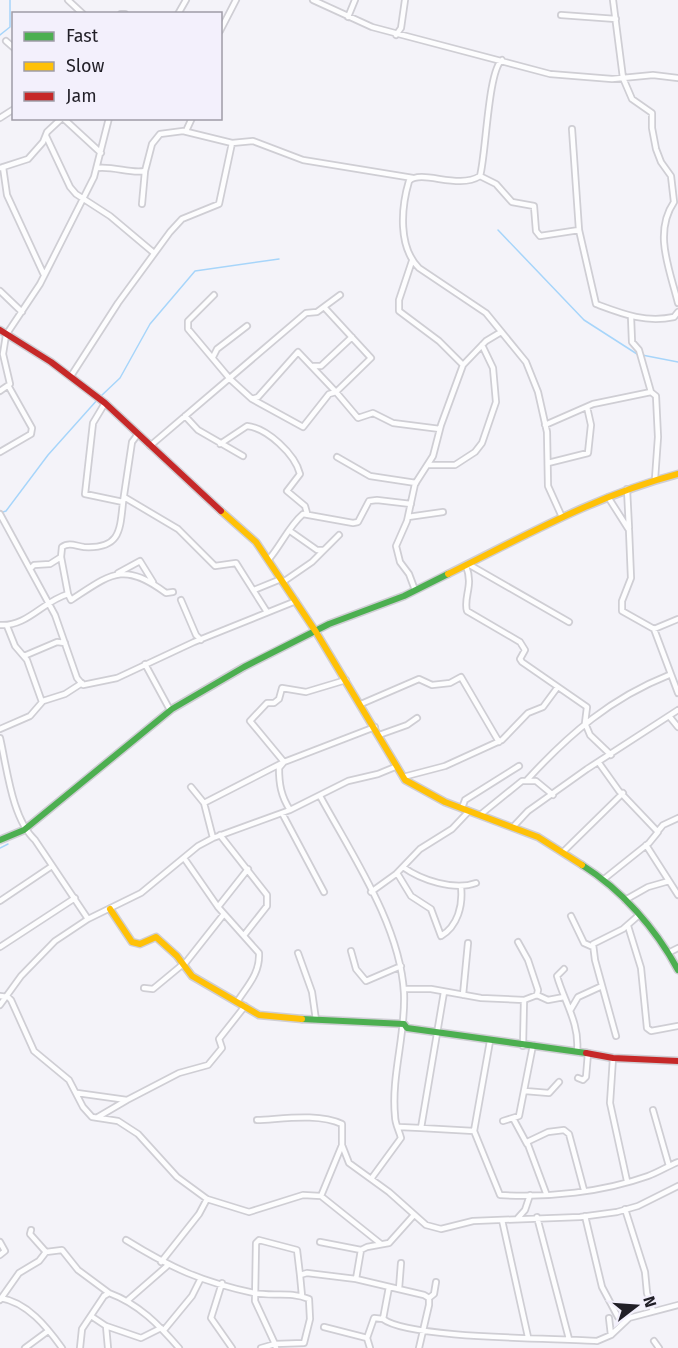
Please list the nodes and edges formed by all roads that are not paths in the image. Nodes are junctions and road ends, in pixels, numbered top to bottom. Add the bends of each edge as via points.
1 (68, 0) edge
2 (236, 0) edge
3 (355, 0) edge
4 (405, 0) edge
5 (620, 0) edge
6 (315, 1) edge
7 (613, 1) edge
8 (81, 12) edge
9 (561, 15) dead end
10 (348, 17) junction
11 (616, 19) junction
12 (222, 26) edge
13 (396, 35) junction
14 (6, 41) dead end
15 (12, 46) edge
16 (500, 62) junction
17 (623, 78) junction
18 (678, 78) edge
19 (63, 120) edge
20 (65, 120) edge
21 (109, 120) edge
22 (191, 120) edge
23 (572, 129) dead end
24 (186, 131) junction
25 (46, 136) junction
26 (232, 143) junction
27 (101, 153) junction
28 (1, 167) edge
29 (97, 168) junction
30 (145, 171) junction
31 (480, 176) junction
32 (413, 178) junction
33 (82, 199) junction
34 (142, 204) dead end
35 (579, 230) junction
36 (154, 253) junction
37 (412, 261) junction
38 (44, 274) junction
39 (0, 291) edge
40 (214, 295) dead end
41 (340, 295) dead end
42 (678, 303) edge
43 (324, 307) junction
44 (22, 312) junction
45 (678, 312) edge
46 (631, 317) junction
47 (247, 326) dead end
48 (0, 330) edge
49 (501, 332) junction
50 (6, 335) junction
51 (352, 337) junction
52 (482, 345) junction
53 (213, 357) junction
54 (463, 364) junction
55 (314, 366) junction
56 (71, 376) junction
57 (230, 379) junction
58 (9, 387) junction
59 (0, 391) edge
60 (336, 392) junction
61 (651, 392) junction
62 (252, 399) junction
63 (104, 401) junction
64 (587, 406) junction
65 (185, 416) junction
66 (545, 425) junction
67 (440, 429) junction
68 (138, 434) junction
69 (220, 444) junction
70 (150, 446) junction
71 (0, 452) edge
72 (243, 456) dead end
73 (337, 457) dead end
74 (548, 463) junction
75 (428, 465) junction
76 (678, 474) edge
77 (655, 479) junction
78 (416, 483) junction
79 (627, 489) junction
80 (608, 497) junction
81 (124, 500) junction
82 (411, 504) junction
83 (443, 512) dead end
84 (307, 513) junction
85 (0, 514) edge
86 (408, 517) junction
87 (562, 517) junction
88 (629, 530) junction
89 (290, 531) junction
90 (339, 535) dead end
91 (323, 550) junction
92 (61, 557) junction
93 (269, 559) junction
94 (466, 564) junction
95 (30, 569) junction
96 (115, 574) junction
97 (282, 581) junction
98 (153, 582) junction
99 (254, 590) junction
100 (415, 590) junction
101 (173, 592) dead end
102 (68, 594) junction
103 (181, 600) dead end
104 (296, 601) junction
105 (47, 603) junction
106 (267, 612) junction
107 (0, 619) edge
108 (678, 619) edge
109 (569, 622) dead end
110 (3, 625) edge
111 (654, 629) junction
112 (316, 632) junction
113 (201, 640) junction
114 (65, 643) junction
115 (24, 656) junction
116 (145, 664) junction
117 (669, 675) junction
118 (346, 680) junction
119 (82, 683) junction
120 (557, 688) junction
121 (678, 693) edge
122 (42, 702) junction
123 (361, 704) junction
124 (170, 710) junction
125 (678, 710) edge
126 (669, 716) junction
127 (417, 718) dead end
128 (585, 723) junction
129 (375, 727) junction
130 (678, 727) edge
131 (0, 729) edge
132 (379, 735) junction
133 (0, 738) edge
134 (499, 742) junction
135 (610, 755) junction
136 (284, 762) junction
137 (599, 763) junction
138 (519, 766) dead end
139 (395, 767) junction
140 (7, 776) junction
141 (403, 777) junction
142 (0, 779) edge
143 (527, 780) junction
144 (191, 787) dead end
145 (623, 793) junction
146 (553, 795) junction
147 (320, 796) junction
148 (204, 803) junction
149 (465, 809) junction
150 (290, 810) junction
151 (282, 813) junction
152 (480, 815) junction
153 (678, 818) edge
154 (513, 826) junction
155 (24, 830) junction
156 (658, 831) junction
157 (220, 835) junction
158 (213, 838) junction
159 (0, 840) edge
160 (646, 845) junction
161 (563, 852) junction
162 (184, 858) junction
163 (52, 866) junction
164 (403, 867) junction
165 (248, 869) junction
166 (397, 873) junction
167 (604, 879) junction
168 (669, 881) junction
169 (476, 883) dead end
170 (461, 887) junction
171 (324, 892) dead end
172 (371, 892) junction
173 (678, 895) edge
174 (75, 898) junction
175 (625, 900) junction
176 (0, 901) edge
177 (218, 908) junction
178 (110, 909) junction
179 (225, 914) junction
180 (639, 915) junction
181 (571, 916) dead end
182 (88, 919) junction
183 (628, 926) junction
184 (245, 934) junction
185 (518, 942) dead end
186 (468, 943) dead end
187 (0, 947) edge
188 (593, 947) junction
189 (678, 948) edge
190 (351, 951) dead end
191 (670, 952) junction
192 (298, 953) dead end
193 (183, 965) junction
194 (401, 966) junction
195 (564, 969) dead end
196 (678, 970) edge
197 (602, 986) junction
198 (144, 988) dead end
199 (404, 989) junction
200 (444, 992) junction
201 (462, 995) junction
202 (537, 995) junction
203 (0, 996) edge
204 (8, 997) junction
205 (565, 999) junction
206 (524, 1000) junction
207 (237, 1002) junction
208 (574, 1003) junction
209 (0, 1005) edge
210 (245, 1006) junction
211 (571, 1009) junction
212 (316, 1020) junction
213 (678, 1026) edge
214 (404, 1027) junction
215 (438, 1034) junction
216 (616, 1036) dead end
217 (490, 1041) junction
218 (533, 1045) junction
219 (524, 1046) junction
220 (578, 1051) junction
221 (588, 1053) junction
222 (613, 1058) junction
223 (678, 1061) edge
224 (578, 1078) dead end
225 (559, 1082) dead end
226 (525, 1091) junction
227 (77, 1093) junction
228 (127, 1100) junction
229 (653, 1110) dead end
230 (98, 1117) junction
231 (514, 1119) junction
232 (257, 1120) dead end
233 (503, 1121) dead end
234 (399, 1127) junction
235 (422, 1128) junction
236 (474, 1131) junction
237 (527, 1144) junction
238 (342, 1145) junction
239 (678, 1162) edge
240 (669, 1166) junction
241 (371, 1179) junction
242 (627, 1181) junction
243 (678, 1186) edge
244 (584, 1190) junction
245 (546, 1193) junction
246 (321, 1196) junction
247 (530, 1196) junction
248 (207, 1199) junction
249 (625, 1209) junction
250 (525, 1210) junction
251 (414, 1215) junction
252 (585, 1216) junction
253 (537, 1217) junction
254 (530, 1218) junction
255 (517, 1219) junction
256 (502, 1220) junction
257 (31, 1230) dead end
258 (126, 1240) dead end
259 (0, 1242) edge
260 (320, 1242) dead end
261 (381, 1244) junction
262 (361, 1250) junction
263 (46, 1252) junction
264 (0, 1255) edge
265 (161, 1262) junction
266 (401, 1263) dead end
267 (167, 1266) junction
268 (300, 1275) junction
269 (356, 1279) junction
270 (200, 1280) junction
271 (436, 1282) dead end
272 (222, 1283) junction
273 (389, 1287) junction
274 (399, 1288) junction
275 (109, 1293) junction
276 (255, 1293) junction
277 (302, 1296) junction
278 (429, 1298) junction
279 (1, 1299) edge
280 (128, 1300) junction
281 (678, 1305) edge
282 (653, 1311) junction
283 (91, 1316) junction
284 (609, 1318) dead end
285 (629, 1318) junction
286 (383, 1319) junction
287 (106, 1326) junction
288 (324, 1327) dead end
289 (163, 1329) junction
290 (423, 1330) junction
291 (48, 1331) junction
292 (611, 1335) junction
293 (528, 1337) junction
294 (367, 1338) junction
295 (569, 1339) junction
296 (654, 1341) dead end
297 (276, 1346) edge
298 (25, 1348) edge
299 (62, 1348) edge
300 (80, 1348) edge
301 (108, 1348) edge
302 (179, 1348) edge
303 (232, 1348) edge
304 (261, 1348) edge
305 (370, 1348) edge
306 (419, 1348) edge
307 (658, 1348) edge

1 - 8 street
2 - 12 street
3 - 10 street
4 - 13 street
5 - 7 street
6 - 10 street
7 - 11 street
9 - 11 street
10 - 13 street
11 - 17 street
13 - 16 street
14 - 15 street
16 - 17 street via 549,74
16 - 31 street via 492,82
17 - 18 street
17 - 42 street via 632,99 652,113 656,148 671,176 674,202 668,212 663,241
19 - 25 street
20 - 27 street
21 - 27 street
22 - 24 street
23 - 35 street
24 - 26 street
24 - 30 street via 160,134 152,144
25 - 28 street via 28,159
25 - 33 street via 70,187
26 - 32 street via 253,141 303,160
26 - 36 street via 219,204 182,219
27 - 29 street
28 - 38 street via 7,195
29 - 30 street
29 - 33 street
30 - 34 street
31 - 32 street via 451,183
31 - 35 street via 496,184 512,202 534,206 540,236
32 - 37 street via 403,210
33 - 36 street via 110,216
33 - 38 street
35 - 46 street via 596,304
36 - 56 street
37 - 49 street via 486,314
37 - 54 street via 399,311
38 - 44 street
39 - 44 street
40 - 53 street via 187,325
41 - 43 street
43 - 51 street
43 - 57 street via 306,313
44 - 50 street
45 - 46 street via 662,319
46 - 61 street via 632,342 641,355
47 - 53 street via 217,349
48 - 50 street
49 - 52 street
49 - 66 street via 526,362
50 - 56 street
50 - 58 street via 2,348
51 - 55 street via 321,366
51 - 60 street via 371,358
52 - 54 street
52 - 75 street via 493,368 496,402 482,443 455,465
53 - 57 street
54 - 67 street
55 - 60 street
55 - 62 street via 298,352
56 - 63 street
57 - 62 street
57 - 65 street
58 - 59 street
58 - 71 street via 32,428 31,434
60 - 62 street via 329,394 301,428
60 - 67 street via 358,418 373,413 393,423
61 - 64 street
61 - 77 street via 656,396 658,429
63 - 68 street
63 - 81 street via 93,423 84,493
64 - 66 street
64 - 74 street via 591,425 588,453
65 - 69 street
65 - 70 street
66 - 74 street
67 - 75 street
68 - 70 street
68 - 81 street via 132,442
69 - 72 street
69 - 84 street via 247,426 275,440 291,454 298,467 300,474 287,491 305,506
70 - 93 street via 244,529
73 - 78 street via 370,476
74 - 87 street via 548,486
75 - 78 street
76 - 77 street
77 - 79 street
78 - 82 street
79 - 80 street
79 - 88 street
80 - 87 street
80 - 88 street
81 - 92 street via 116,539 86,547 65,545
81 - 99 street via 178,529 215,566 236,562
82 - 84 street via 369,501 360,519 353,523
82 - 86 street
83 - 86 street
84 - 89 street via 294,522
85 - 95 street
86 - 100 street via 396,546
87 - 94 street
88 - 111 street via 631,578 621,605 626,615
89 - 91 street
89 - 93 street
90 - 91 street
91 - 97 street
92 - 95 street
92 - 102 street
93 - 97 street
94 - 100 street
94 - 109 street
94 - 120 street via 471,580 467,611 520,642 525,650 520,659
95 - 105 street
96 - 98 street
96 - 98 street via 140,561
96 - 102 street via 71,600
97 - 99 street
97 - 104 street
98 - 101 street via 166,593
99 - 106 street
100 - 112 street
102 - 105 street
103 - 113 street
104 - 106 street
104 - 112 street
105 - 110 street via 20,623
105 - 114 street
106 - 113 street
107 - 110 street
108 - 111 street
110 - 115 street
111 - 117 street
112 - 118 street
112 - 124 street via 244,667
113 - 116 street
114 - 115 street via 57,642
114 - 119 street
115 - 122 street
116 - 119 street via 117,678
116 - 124 street
117 - 121 street
117 - 128 street via 617,700
118 - 123 street
118 - 136 street via 306,692 282,688 279,699 250,717
119 - 122 street
120 - 128 street via 587,707
120 - 134 street via 543,707 528,713
122 - 131 street via 30,716
123 - 129 street
123 - 134 street via 419,679 432,685 461,677
124 - 155 street
125 - 126 street
126 - 130 street
126 - 135 street
127 - 132 street
128 - 135 street via 590,735
128 - 143 street
129 - 132 street
129 - 136 street
132 - 139 street
133 - 140 street
134 - 141 street via 445,766
135 - 137 street
136 - 148 street
136 - 150 street via 279,768 279,783
137 - 145 street
137 - 146 street
138 - 149 street via 469,797
139 - 141 street
139 - 147 street via 348,781
140 - 142 street
140 - 155 street
141 - 149 street via 417,788
143 - 146 street via 540,784
143 - 152 street
144 - 148 street
145 - 156 street
145 - 161 street
146 - 154 street
147 - 150 street
147 - 172 street
148 - 158 street
149 - 152 street
149 - 164 street via 452,829 420,849
150 - 151 street
151 - 157 street
151 - 171 street
152 - 154 street
153 - 156 street
154 - 161 street
155 - 159 street
155 - 163 street
156 - 160 street
157 - 158 street
157 - 165 street
158 - 162 street
160 - 167 street
160 - 168 street
161 - 167 street
162 - 177 street
162 - 178 street via 141,893
163 - 174 street
163 - 176 street
164 - 166 street
164 - 170 street via 421,877
165 - 177 street
165 - 184 street via 266,891 268,902
166 - 170 street via 411,896 431,909 441,936 453,927 463,896
166 - 172 street
167 - 175 street
168 - 173 street
168 - 175 street
169 - 170 street
172 - 194 street via 389,925
174 - 182 street
174 - 187 street
175 - 180 street
177 - 179 street
178 - 182 street
178 - 193 street via 132,942 140,944 156,938
179 - 184 street
179 - 193 street
180 - 183 street
180 - 191 street
181 - 188 street via 584,943
182 - 204 street via 34,961
183 - 188 street via 594,942
183 - 213 street via 641,968 647,1028 651,1031
184 - 207 street via 259,953 259,963 249,987
185 - 202 street via 528,960
186 - 201 street
188 - 197 street
189 - 191 street
190 - 194 street via 356,969 366,981
191 - 196 street
192 - 212 street via 312,992
193 - 198 street via 153,989
193 - 207 street via 192,976
194 - 199 street
195 - 205 street via 557,976
197 - 208 street via 578,997
197 - 216 street
199 - 200 street
199 - 214 street
200 - 201 street
200 - 215 street
201 - 206 street
202 - 205 street via 548,1000
202 - 206 street
203 - 204 street
204 - 209 street
204 - 227 street via 34,1051 69,1080
205 - 208 street
205 - 211 street
206 - 219 street
207 - 210 street
208 - 211 street
210 - 212 street via 268,1017
210 - 228 street via 219,1039 222,1048 208,1065 178,1073
211 - 220 street
212 - 214 street
214 - 215 street
214 - 234 street via 395,1112
215 - 217 street
215 - 235 street
217 - 219 street
217 - 236 street
218 - 219 street
218 - 220 street
218 - 226 street
220 - 221 street
221 - 222 street
221 - 224 street via 586,1077
222 - 223 street
222 - 242 street via 610,1104
225 - 226 street via 549,1093
226 - 231 street via 519,1116
227 - 228 street
227 - 230 street via 83,1107 92,1117
228 - 230 street
229 - 240 street
230 - 248 street via 118,1120 138,1134 177,1177
231 - 233 street
231 - 237 street
232 - 238 street via 335,1121 342,1124
234 - 235 street
234 - 241 street via 401,1138
235 - 236 street
236 - 247 street via 497,1193
237 - 244 street via 548,1132 567,1131
237 - 245 street
238 - 241 street via 349,1162
238 - 246 street
239 - 240 street
240 - 242 street
241 - 251 street
242 - 244 street
243 - 249 street
244 - 245 street
245 - 247 street
246 - 248 street via 303,1195 249,1212
246 - 261 street
247 - 250 street
248 - 265 street
249 - 252 street
249 - 282 street
250 - 254 street
250 - 255 street
251 - 256 street via 426,1225 441,1229 473,1221
251 - 261 street via 389,1243
252 - 253 street
252 - 285 street via 605,1296 618,1317
253 - 254 street
253 - 295 street
254 - 255 street
255 - 256 street
256 - 293 street
257 - 263 street via 35,1242
258 - 265 street
259 - 264 street via 5,1251
260 - 262 street
261 - 262 street
262 - 269 street
263 - 275 street via 62,1250 78,1270
263 - 279 street via 19,1273
265 - 267 street
266 - 274 street
267 - 270 street
267 - 280 street
268 - 269 street
268 - 276 street via 297,1250 259,1240
268 - 277 street
269 - 273 street
270 - 272 street
270 - 289 street via 192,1296
271 - 278 street
272 - 276 street
272 - 303 street via 211,1318
273 - 274 street
273 - 286 street
274 - 278 street
275 - 280 street
275 - 283 street
276 - 277 street
276 - 297 street
277 - 297 street via 310,1303 304,1343
278 - 290 street
279 - 291 street via 17,1302
280 - 289 street
281 - 282 street
282 - 285 street
283 - 287 street
283 - 300 street via 82,1329
284 - 292 street
285 - 292 street
286 - 290 street
286 - 294 street via 374,1318
287 - 289 street via 141,1338
287 - 301 street
288 - 294 street
289 - 302 street
290 - 293 street
290 - 306 street
291 - 298 street
291 - 299 street
292 - 295 street via 597,1341
293 - 295 street
294 - 305 street
296 - 307 street
297 - 304 street

